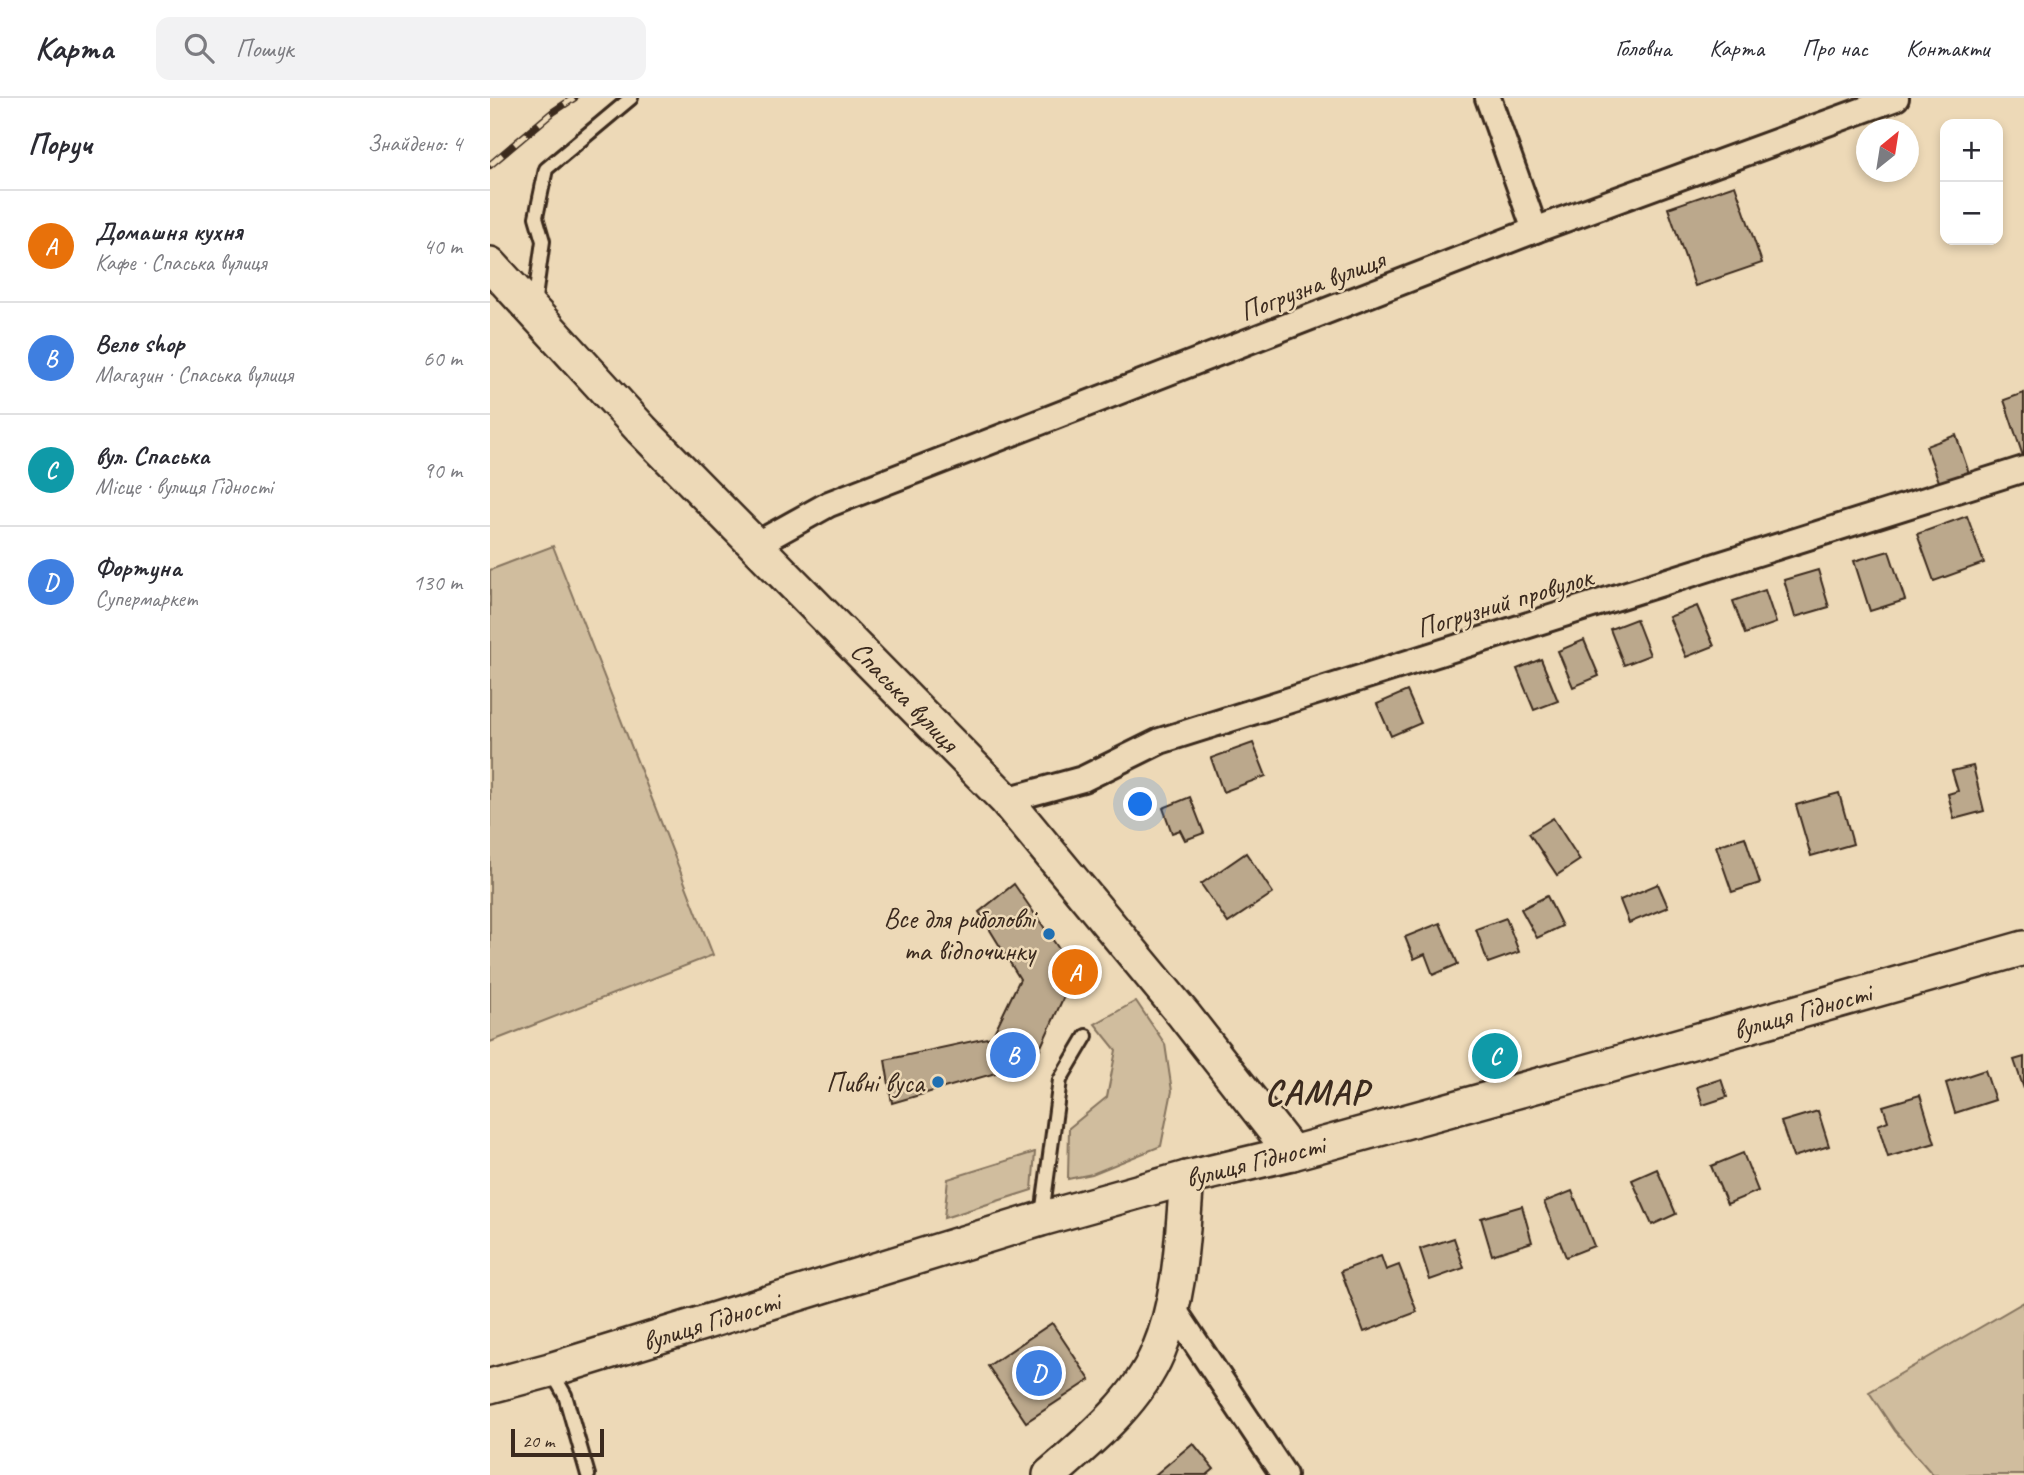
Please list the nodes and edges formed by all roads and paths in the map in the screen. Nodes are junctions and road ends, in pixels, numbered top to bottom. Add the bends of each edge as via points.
1 (631, 98) edge
2 (1488, 98) edge
3 (1896, 98) edge
4 (1535, 230) junction
5 (490, 264) edge
6 (533, 312) junction
7 (2024, 470) edge
8 (757, 544) junction
9 (1006, 800) junction
10 (2024, 948) edge
11 (1086, 1035) dead end
12 (1292, 1153) junction
13 (1187, 1178) junction
14 (1041, 1219) junction
15 (1172, 1307) junction
16 (550, 1370) junction
17 (490, 1386) edge
18 (588, 1475) edge
19 (1049, 1475) edge
20 (1283, 1475) edge

1 - 6 lane via 547,169 536,217 543,241
2 - 4 street
3 - 4 street, Погрузна вулиця
4 - 8 street, Погрузна вулиця via 829,504
5 - 6 main road, Спаська вулиця
6 - 8 main road, Спаська вулиця via 642,430
7 - 9 street, Погрузний провулок via 1160,741 1083,779
8 - 9 main road, Спаська вулиця
9 - 12 main road, Спаська вулиця
10 - 12 main road, вулиця Гідності
11 - 14 lane via 1060,1080
12 - 13 main road, вулиця Гідності
13 - 14 main road, вулиця Гідності
13 - 15 main road
14 - 16 main road, вулиця Гідності
15 - 19 main road via 1158,1352 1140,1383 1110,1422
15 - 20 street
16 - 17 main road, вулиця Гідності
16 - 18 lane via 565,1395

